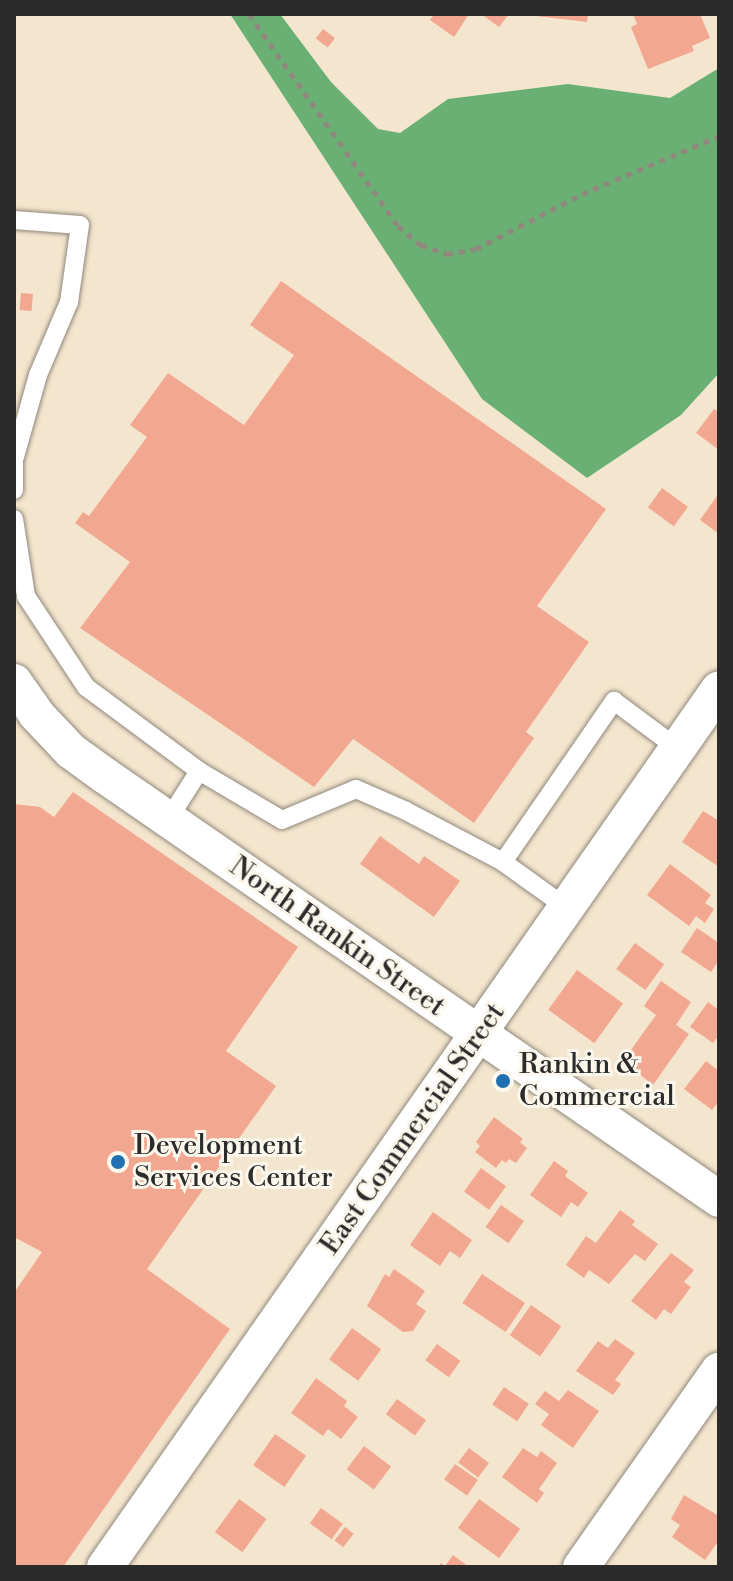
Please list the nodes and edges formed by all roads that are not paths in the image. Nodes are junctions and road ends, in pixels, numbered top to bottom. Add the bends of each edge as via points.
1 (14, 220) edge
2 (15, 457) edge
3 (14, 490) edge
4 (14, 519) edge
5 (14, 682) edge
6 (719, 689) edge
7 (677, 748) junction
8 (199, 771) junction
9 (168, 820) junction
10 (503, 862) junction
11 (567, 908) junction
12 (479, 1036) junction
13 (719, 1199) edge
14 (719, 1371) edge
15 (105, 1567) edge
16 (581, 1567) edge

1 - 2 lane via 80,225 69,302 38,375
2 - 3 lane
4 - 8 lane via 26,596 86,687
5 - 9 street, North Rankin Street via 71,751
6 - 7 street, East Commercial Street
7 - 10 lane via 614,701
7 - 11 street, East Commercial Street
8 - 9 lane
8 - 10 lane via 282,820 356,789
9 - 12 street, North Rankin Street
10 - 11 lane
11 - 12 street, East Commercial Street
12 - 13 street, North Rankin Street
12 - 15 street, East Commercial Street
14 - 16 street

